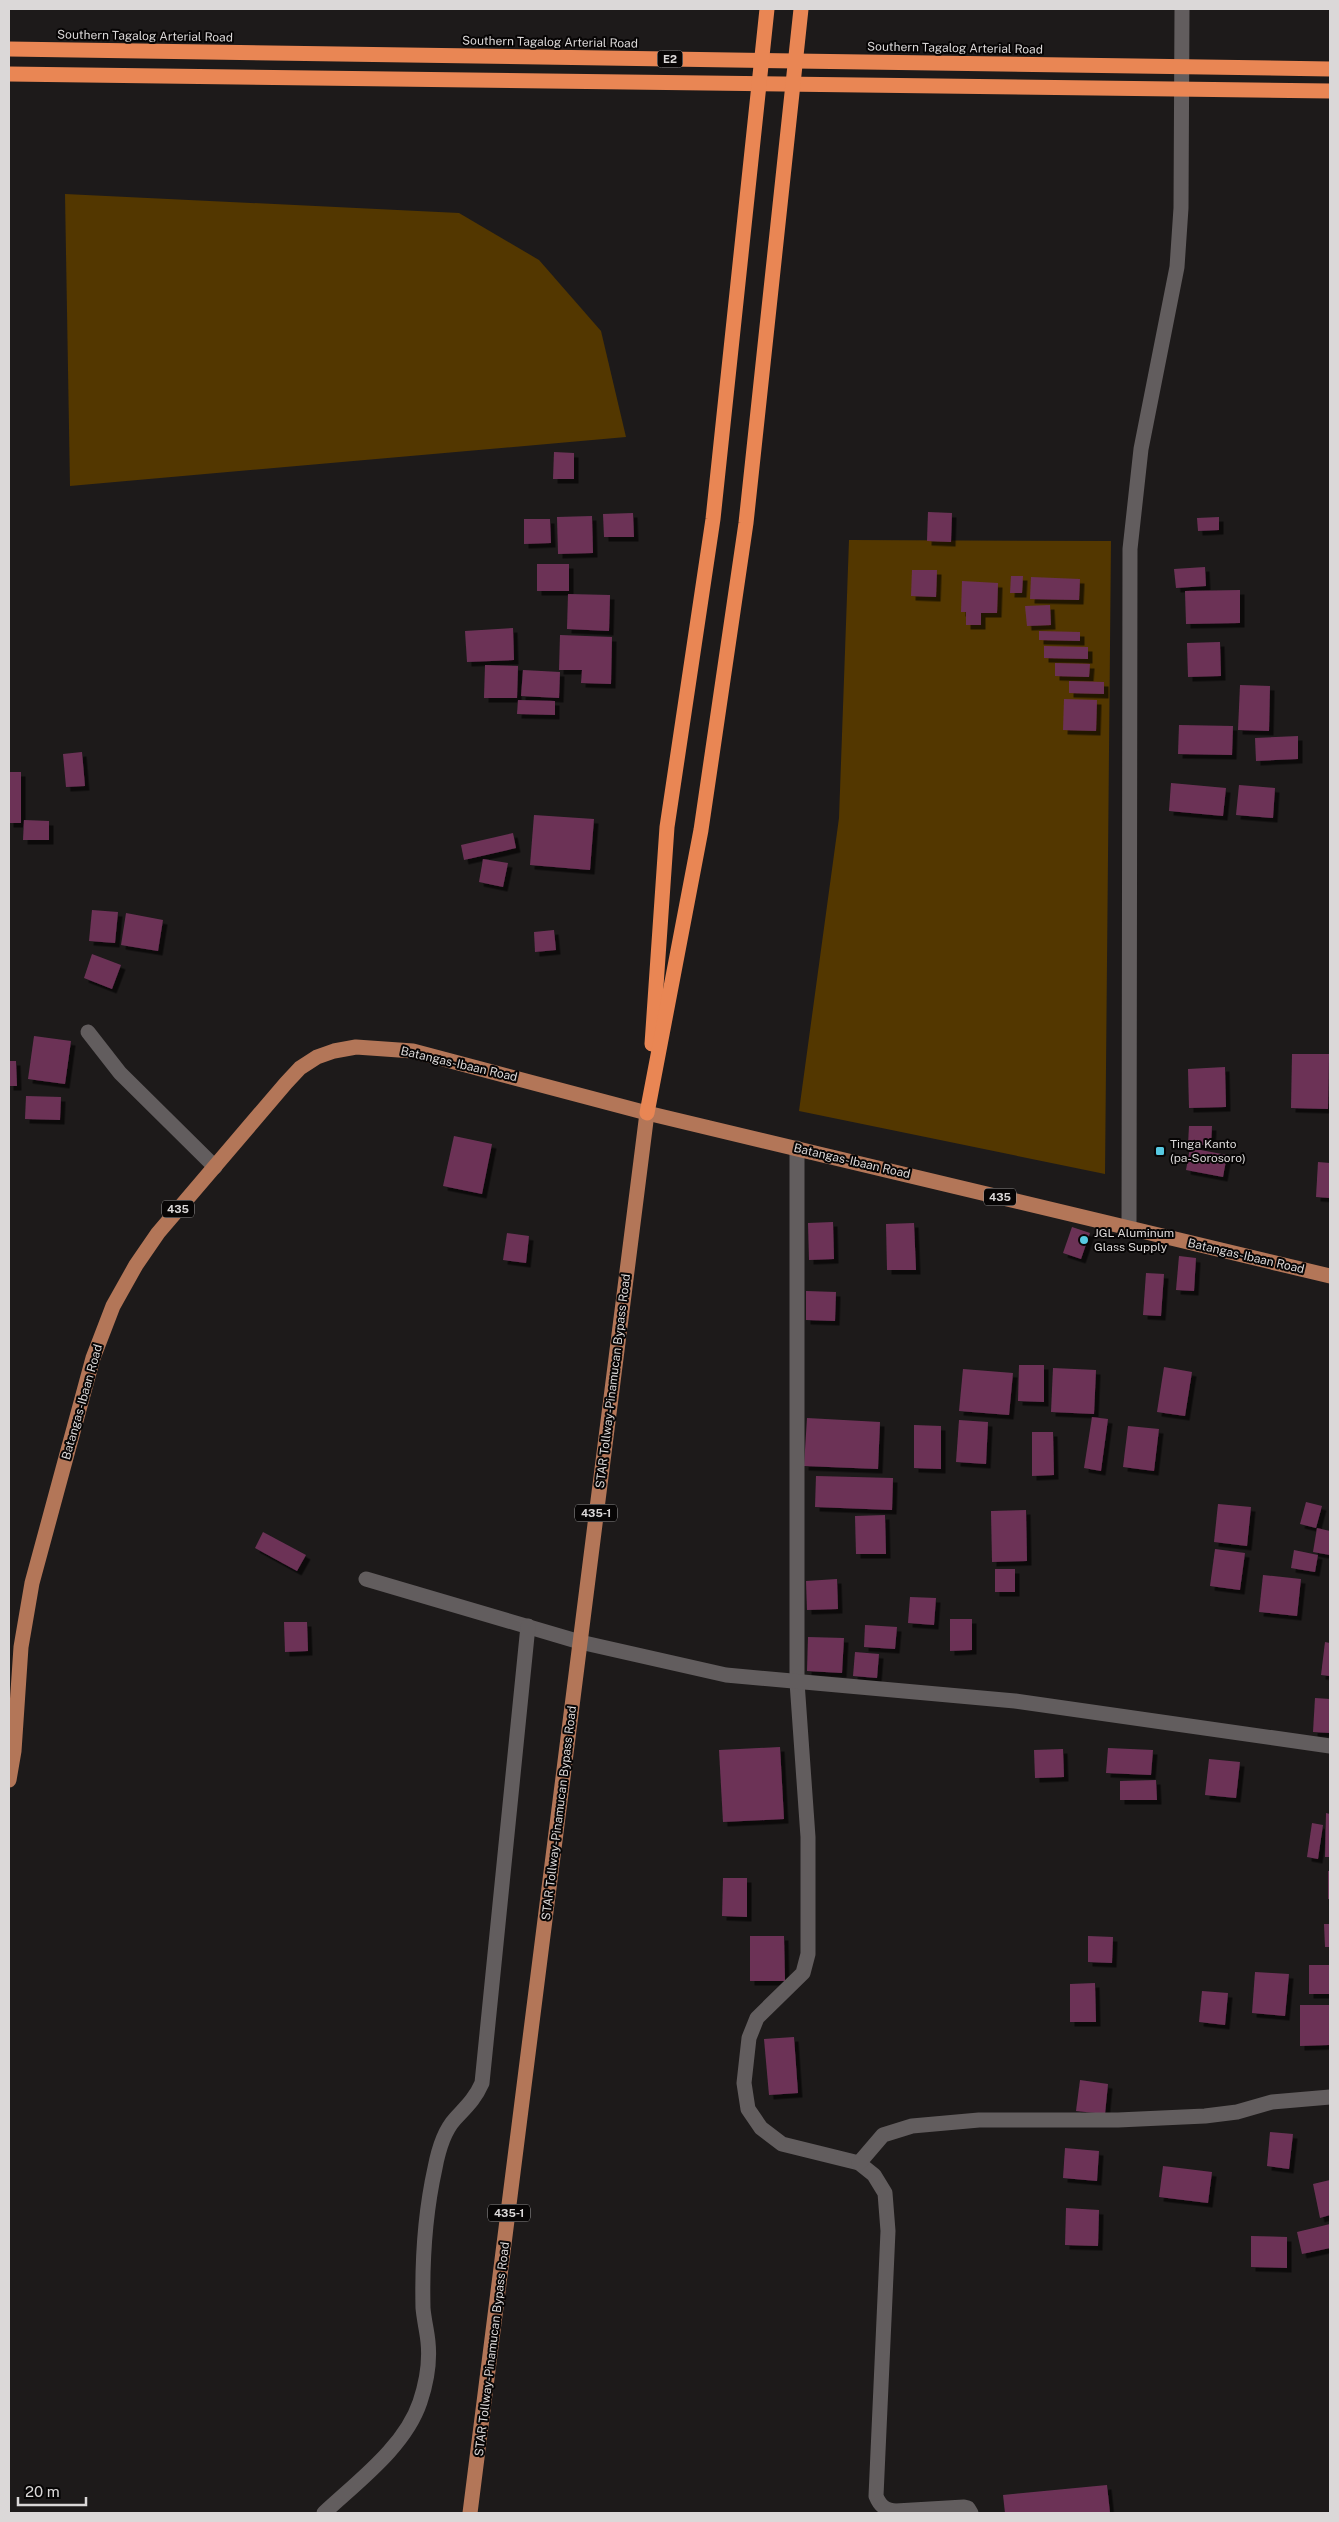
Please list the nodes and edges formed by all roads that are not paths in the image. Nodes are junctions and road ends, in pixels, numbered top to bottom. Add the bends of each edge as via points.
1 (767, 9) edge
2 (801, 9) edge
3 (1182, 9) edge
4 (9, 49) edge
5 (1330, 69) edge
6 (9, 74) edge
7 (1330, 91) edge
8 (88, 1032) dead end
9 (647, 1113) junction
10 (797, 1148) junction
11 (215, 1167) junction
12 (1129, 1228) junction
13 (1330, 1276) edge
14 (366, 1579) dead end
15 (528, 1626) junction
16 (580, 1642) junction
17 (797, 1682) junction
18 (1330, 1746) edge
19 (9, 1780) edge
20 (1330, 2097) edge
21 (859, 2162) junction
22 (324, 2513) edge
23 (470, 2513) edge
24 (971, 2513) edge

1 - 9 highway via 713,519 667,827
2 - 9 highway via 744,542 701,830
3 - 12 street via 1177,267 1141,449 1130,549
4 - 5 highway, Southern Tagalog Arterial Road / E2
6 - 7 highway, E2
8 - 11 street via 120,1073
9 - 10 main road, Batangas-Ibaan Road / 435
9 - 11 main road, Batangas-Ibaan Road / 435 via 414,1051 356,1047 317,1057 300,1068
9 - 16 main road, STAR Tollway-Pinamucan Bypass Road / 435-1
10 - 12 main road, Batangas-Ibaan Road / 435
10 - 17 street
11 - 19 main road, Batangas-Ibaan Road / 435 via 158,1232 136,1265 113,1306 93,1358 32,1584 22,1647
12 - 13 main road, Batangas-Ibaan Road / 435
14 - 15 street
15 - 16 street
15 - 22 street via 482,2083 476,2097 454,2120 444,2140 429,2201 423,2287 428,2344 426,2379 420,2404 392,2448
16 - 17 street via 726,1675
16 - 23 main road, STAR Tollway-Pinamucan Bypass Road / 435-1
17 - 18 street via 1015,1702
17 - 21 street via 808,1836 808,1954 803,1973 757,2018 749,2038 744,2083 748,2109 761,2128 782,2144
20 - 21 street via 1272,2102 1237,2112 1205,2116 979,2120 912,2126 883,2135
21 - 24 street via 885,2193 887,2209 876,2496 879,2504 887,2510 964,2507

